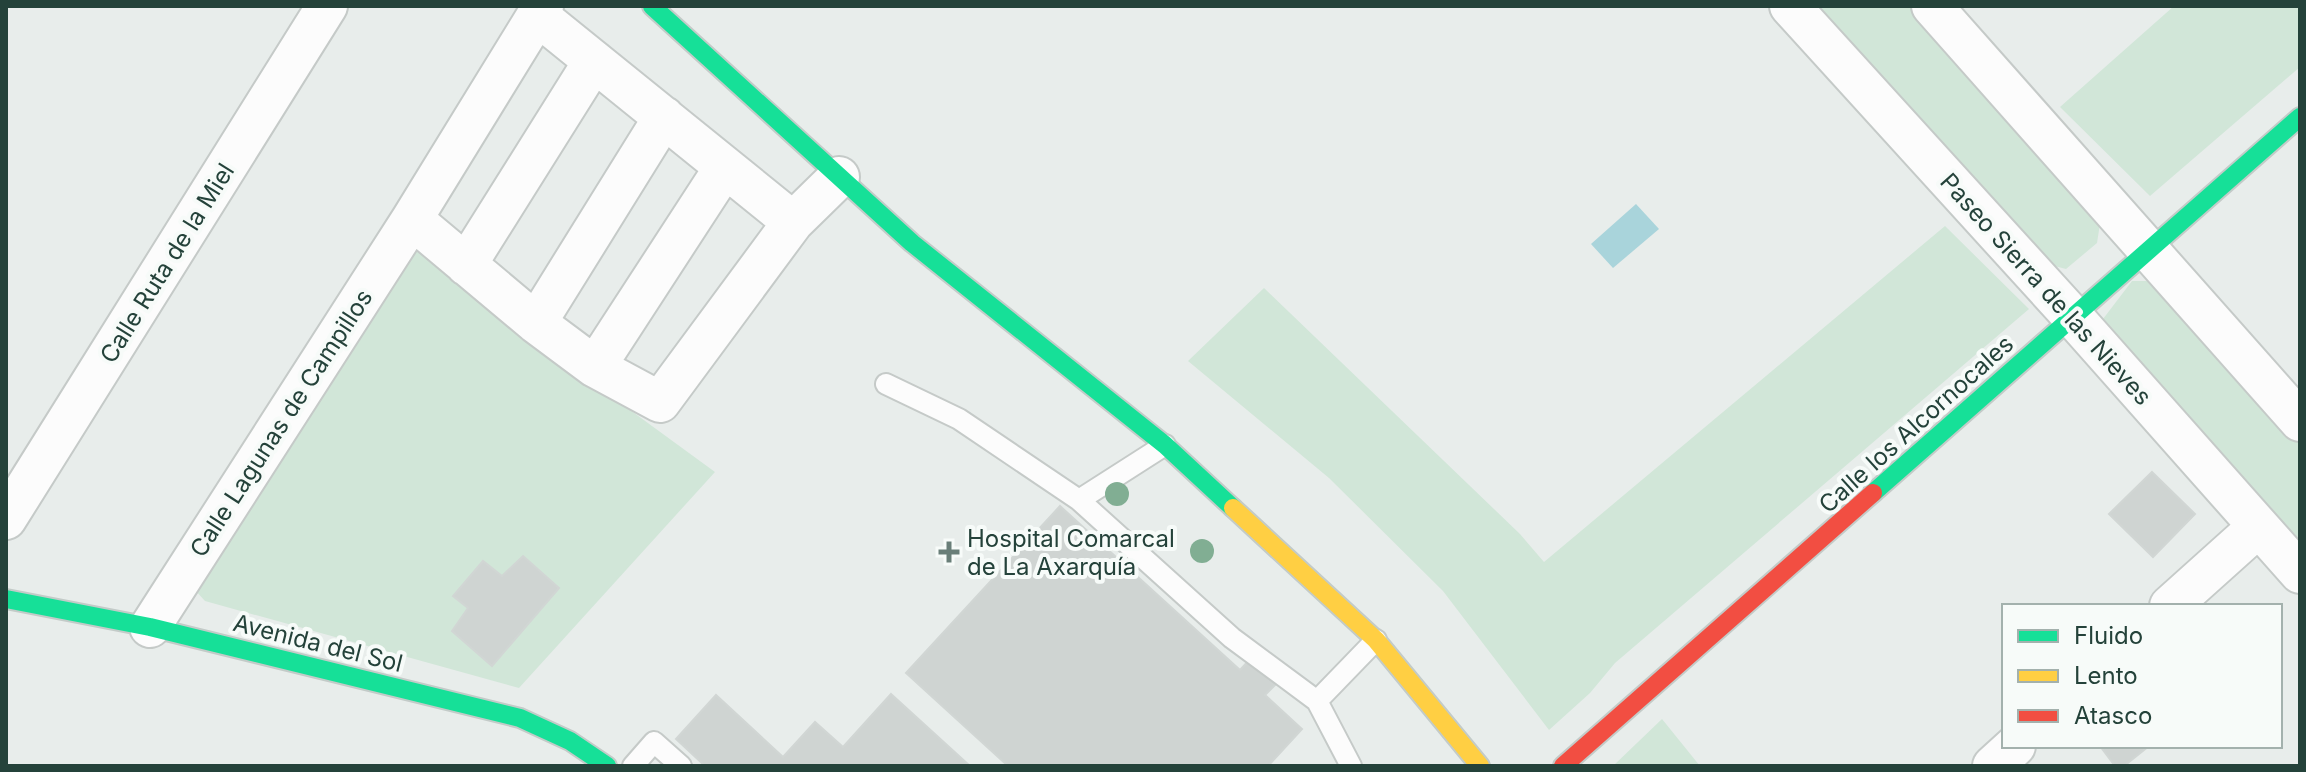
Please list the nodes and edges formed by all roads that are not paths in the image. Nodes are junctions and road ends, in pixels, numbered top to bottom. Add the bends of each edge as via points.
1 (327, 6) edge
2 (652, 6) edge
3 (1790, 6) edge
4 (1932, 6) edge
5 (540, 10) edge
6 (594, 61) junction
7 (664, 117) junction
8 (2300, 117) edge
9 (725, 167) junction
10 (839, 177) junction
11 (412, 219) junction
12 (793, 222) junction
13 (2149, 250) junction
14 (466, 265) junction
15 (2073, 317) junction
16 (536, 323) junction
17 (595, 367) junction
18 (886, 384) dead end
19 (2300, 421) edge
20 (1165, 445) junction
21 (1079, 500) junction
22 (6, 519) edge
23 (2258, 527) junction
24 (2300, 573) edge
25 (6, 599) edge
26 (2172, 604) edge
27 (150, 627) junction
28 (1376, 640) junction
29 (1317, 701) junction
30 (2013, 748) edge
31 (570, 754) edge
32 (607, 766) edge
33 (633, 766) edge
34 (681, 766) edge
35 (1351, 766) edge
36 (1480, 766) edge
37 (1563, 766) edge
38 (1993, 766) edge

1 - 22 street, Calle Ruta de la Miel
2 - 10 street
3 - 15 street, Paseo Sierra de las Nieves
4 - 13 street
5 - 6 street, Calle Lagunas de Campillos
5 - 11 street, Calle Lagunas de Campillos
6 - 7 street, Calle Lagunas de Campillos
6 - 14 street
7 - 9 street, Calle Lagunas de Campillos
7 - 16 street
8 - 13 street, Calle los Alcornocales
9 - 12 street, Calle Lagunas de Campillos
9 - 17 street
10 - 12 street
10 - 20 street via 912,243
11 - 14 street
11 - 27 street, Calle Lagunas de Campillos
12 - 17 street via 660,402
13 - 15 street, Calle los Alcornocales
13 - 19 street
14 - 16 street
15 - 23 street, Paseo Sierra de las Nieves
15 - 37 street, Calle los Alcornocales
16 - 17 street
18 - 21 lane via 959,419
20 - 21 lane
20 - 28 street
21 - 29 lane via 1232,638
23 - 24 street, Paseo Sierra de las Nieves
23 - 26 street
25 - 27 street, Avenida del Sol
27 - 31 street, Avenida del Sol via 520,718
28 - 29 lane
28 - 36 street
29 - 35 lane
30 - 38 street
31 - 32 street, Avenida del Sol
33 - 34 lane via 654,742

